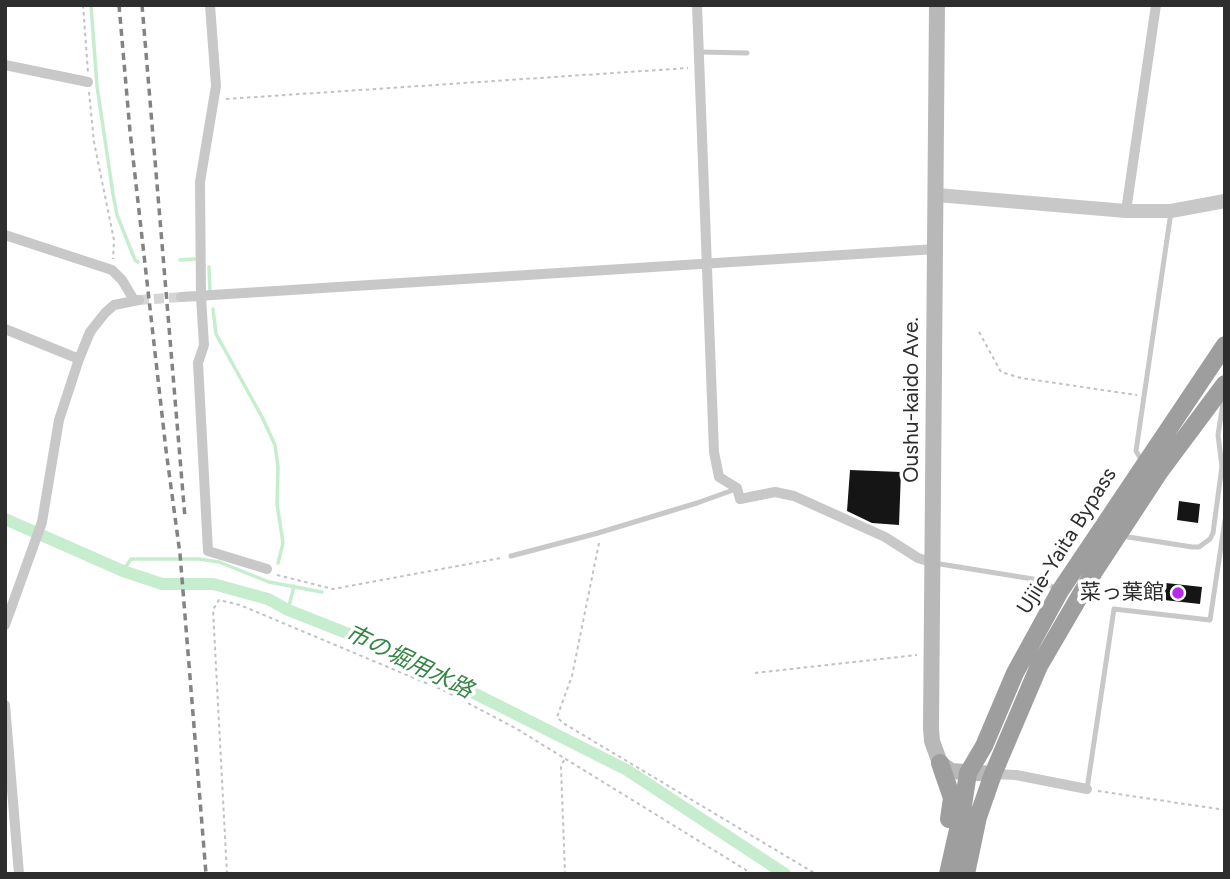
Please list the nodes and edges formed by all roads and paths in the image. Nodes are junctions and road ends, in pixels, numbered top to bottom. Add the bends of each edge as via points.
1 (83, 5) edge
2 (210, 5) edge
3 (697, 5) edge
4 (937, 5) edge
5 (1156, 5) edge
6 (700, 52) junction
7 (747, 53) dead end
8 (5, 65) edge
9 (700, 67) junction
10 (88, 82) junction
11 (215, 100) junction
12 (937, 195) junction
13 (1225, 201) edge
14 (1126, 211) junction
15 (1171, 211) junction
16 (5, 235) edge
17 (936, 249) junction
18 (706, 262) junction
19 (112, 270) junction
20 (201, 296) junction
21 (181, 297) tunnel mouth
22 (5, 329) edge
23 (979, 331) dead end
24 (1225, 345) edge
25 (79, 359) junction
26 (1225, 384) edge
27 (1225, 394) edge
28 (1144, 396) junction
29 (1144, 463) junction
30 (737, 488) junction
31 (1225, 520) edge
32 (598, 533) junction
33 (1120, 533) junction
34 (511, 556) joint
35 (934, 563) junction
36 (267, 569) joint
37 (1060, 591) junction
38 (5, 625) edge
39 (932, 654) junction
40 (755, 673) dead end
41 (5, 705) edge
42 (7, 741) edge
43 (564, 759) junction
44 (940, 763) junction
45 (968, 772) junction
46 (993, 774) junction
47 (1087, 789) junction
48 (1225, 810) edge
49 (19, 874) edge
50 (227, 874) edge
51 (565, 874) edge
52 (746, 874) edge
53 (816, 874) edge
54 (942, 874) edge
55 (948, 874) edge
56 (966, 874) edge

1 - 10 path
2 - 11 street
3 - 6 street
4 - 12 main road, Oushu-kaido Ave.
5 - 14 street
6 - 7 lane
6 - 9 street
8 - 10 street
9 - 11 path
9 - 18 street
10 - 19 path via 94,142 114,240
11 - 20 street via 200,182
12 - 14 street
12 - 17 main road, Oushu-kaido Ave.
13 - 15 street
14 - 15 street
15 - 28 lane
16 - 19 street
17 - 18 street
17 - 35 main road, Oushu-kaido Ave.
18 - 20 street
18 - 30 street via 714,452 719,477
19 - 25 street via 136,300 114,304 96,322
20 - 21 street
20 - 36 street via 204,345 198,363 208,551
22 - 25 street
23 - 28 path via 1000,372
24 - 29 highway, Ujiie-Yaita Bypass
25 - 38 street via 59,420 42,522
26 - 33 highway, Ujiie-Yaita Bypass
27 - 33 lane via 1219,430 1222,466 1210,538 1192,547 1136,540
28 - 29 lane via 1136,451
29 - 37 highway, Ujiie-Yaita Bypass
30 - 32 lane
30 - 35 street via 740,499 784,493 809,501
31 - 47 lane via 1210,620 1114,609
32 - 34 lane
32 - 53 path via 572,676 557,717
33 - 46 highway, Ujiie-Yaita Bypass via 1039,666
34 - 36 path via 332,589
35 - 37 lane via 1038,580
35 - 39 main road, Oushu-kaido Ave.
37 - 45 highway, Ujiie-Yaita Bypass via 1014,673 984,746
39 - 40 path
39 - 44 main road, Oushu-kaido Ave. via 931,728
41 - 42 street
42 - 49 street
43 - 50 path via 445,691 219,600 213,610
43 - 51 path
43 - 52 path
44 - 45 main road via 951,771
44 - 54 highway via 952,798
45 - 46 main road
45 - 55 highway
46 - 47 street
46 - 56 highway
47 - 48 path

